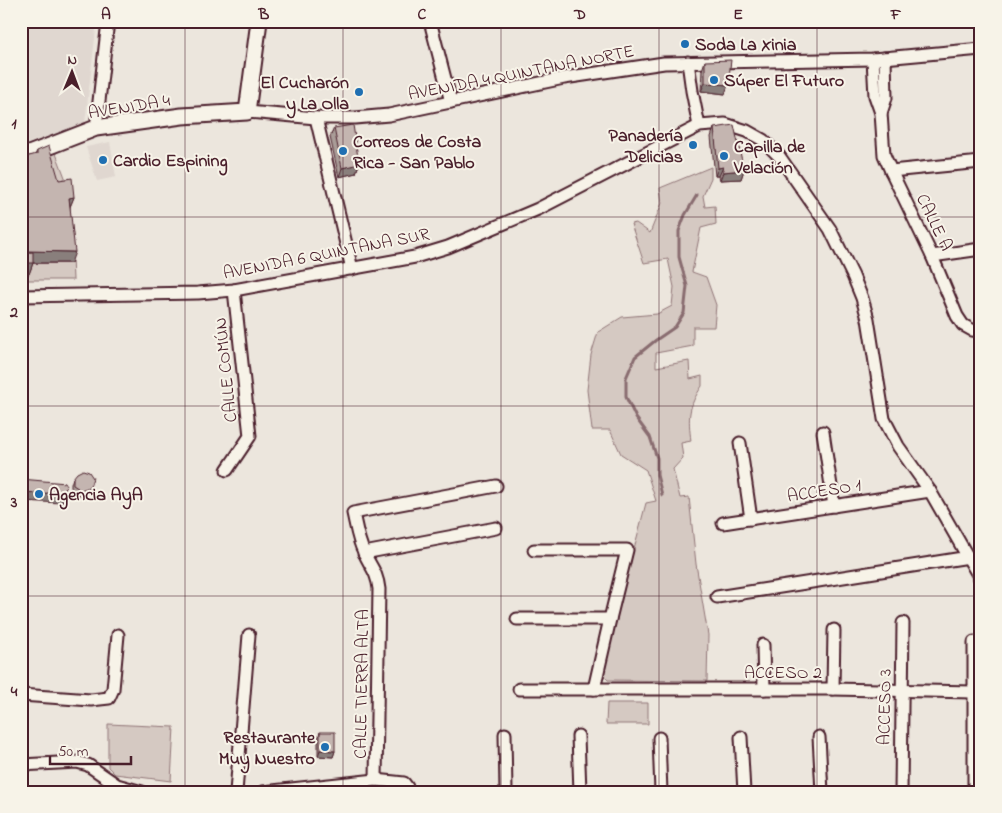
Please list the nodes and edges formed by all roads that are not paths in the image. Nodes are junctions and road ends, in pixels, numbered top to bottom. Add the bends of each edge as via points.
1 (108, 21) edge
2 (259, 21) edge
3 (430, 21) edge
4 (981, 49) edge
5 (879, 59) junction
6 (688, 62) junction
7 (451, 102) junction
8 (247, 112) junction
9 (316, 118) junction
10 (700, 126) junction
11 (96, 128) junction
12 (21, 157) edge
13 (981, 162) edge
14 (890, 172) junction
15 (981, 249) edge
16 (932, 256) junction
17 (352, 269) junction
18 (234, 290) junction
19 (21, 296) edge
20 (981, 331) edge
21 (823, 432) dead end
22 (740, 443) dead end
23 (227, 470) dead end
24 (496, 486) dead end
25 (930, 491) junction
26 (834, 506) junction
27 (751, 519) junction
28 (723, 523) dead end
29 (496, 528) dead end
30 (534, 550) dead end
31 (364, 553) junction
32 (969, 558) junction
33 (981, 580) edge
34 (717, 597) dead end
35 (517, 619) dead end
36 (610, 619) junction
37 (903, 623) dead end
38 (834, 630) dead end
39 (118, 635) dead end
40 (249, 635) dead end
41 (974, 642) dead end
42 (764, 645) dead end
43 (519, 688) dead end
44 (594, 689) junction
45 (764, 689) junction
46 (833, 689) junction
47 (902, 690) junction
48 (973, 692) junction
49 (21, 695) edge
50 (505, 734) dead end
51 (578, 736) dead end
52 (741, 737) dead end
53 (819, 737) dead end
54 (659, 738) dead end
55 (21, 764) edge
56 (376, 780) junction
57 (142, 792) edge
58 (236, 792) edge
59 (263, 792) edge
60 (408, 792) edge
61 (506, 792) edge
62 (580, 792) edge
63 (662, 792) edge
64 (744, 792) edge
65 (822, 792) edge
66 (901, 792) edge
67 (974, 792) edge

1 - 11 street
2 - 8 main road
3 - 7 street
4 - 5 street, AVENIDA 4 QUINTANA NORTE
5 - 6 street, AVENIDA 4 QUINTANA NORTE
5 - 14 street, CALLE A via 875,96 881,113 884,155
6 - 7 street, AVENIDA 4 QUINTANA NORTE via 564,78
6 - 10 street
7 - 9 street, AVENIDA 4 QUINTANA NORTE via 389,115
8 - 9 street, AVENIDA 4 QUINTANA NORTE
8 - 11 main road, AVENIDA 4 via 174,117
9 - 17 street
10 - 17 street, AVENIDA 6 QUINTANA SUR via 490,230 415,257
10 - 25 street via 725,124 763,140 779,156 830,229 866,312 884,419 898,446
11 - 12 main road, AVENIDA 4
13 - 14 street
14 - 16 street, CALLE A
15 - 16 street
16 - 20 street, CALLE A via 957,316 963,325
17 - 18 street, AVENIDA 6 QUINTANA SUR
18 - 19 street, AVENIDA 6 QUINTANA SUR
18 - 23 street, CALLE COMÚN via 250,436
21 - 26 street
22 - 27 street
24 - 31 street, CALLE TIERRA ALTA via 353,513
25 - 26 street, ACCESO 1
25 - 32 street
26 - 27 street, ACCESO 1
27 - 28 street, ACCESO 1
29 - 31 street
30 - 36 street via 627,550
31 - 56 street, CALLE TIERRA ALTA via 374,568 379,589
32 - 33 street
32 - 34 street
35 - 36 street
36 - 44 street
37 - 47 street, ACCESO 3
38 - 46 street
39 - 49 street via 113,689 109,698
40 - 58 street
41 - 48 street
42 - 45 street
43 - 44 street, ACCESO 2
44 - 45 street, ACCESO 2
45 - 46 street, ACCESO 2
46 - 47 street, ACCESO 2
47 - 48 street, ACCESO 2
47 - 66 street, ACCESO 3
48 - 67 street
50 - 61 street
51 - 62 street
52 - 64 street
53 - 65 street
54 - 63 street
55 - 57 street via 77,762 88,765 117,785
56 - 59 street
56 - 60 street via 404,783

